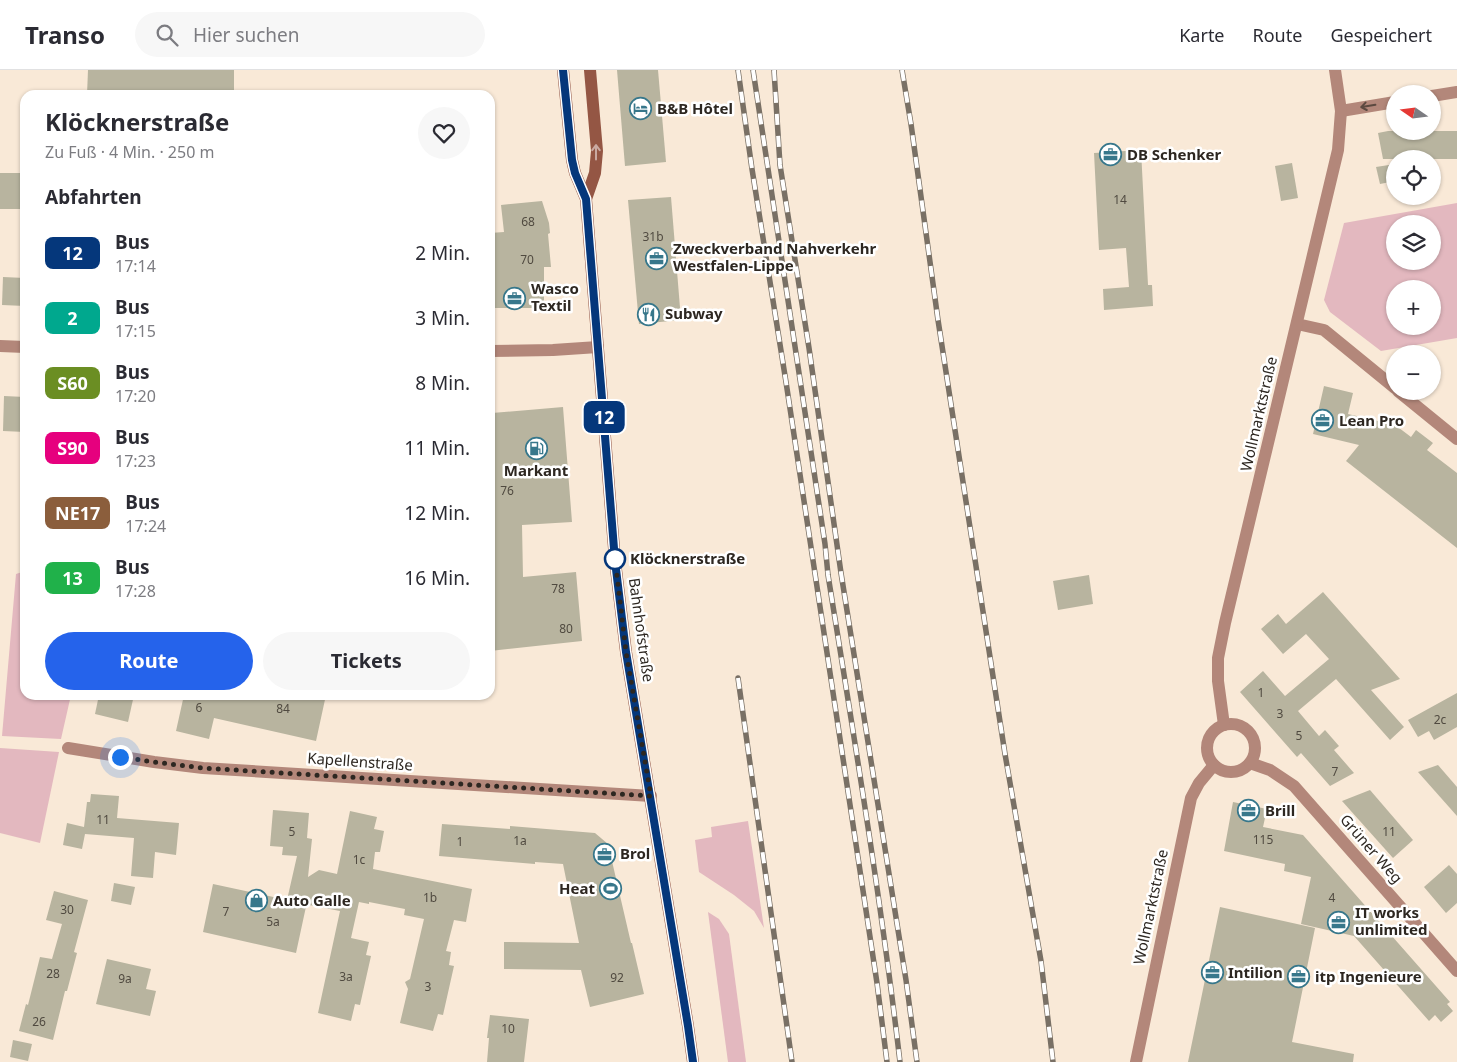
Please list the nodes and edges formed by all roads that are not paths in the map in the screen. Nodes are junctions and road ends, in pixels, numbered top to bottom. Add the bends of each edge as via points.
1 (563, 70) edge
2 (590, 70) edge
3 (1335, 70) edge
4 (1457, 92) edge
5 (1441, 95) edge
6 (1386, 104) edge
7 (1342, 111) junction
8 (586, 199) junction
9 (1297, 324) junction
10 (0, 346) edge
11 (20, 347) edge
12 (598, 347) junction
13 (495, 351) edge
14 (1386, 381) edge
15 (1409, 400) edge
16 (1457, 439) edge
17 (1224, 725) junction
18 (68, 748) dead end
19 (1250, 763) junction
20 (1214, 765) junction
21 (651, 796) junction
22 (1457, 971) edge
23 (693, 1062) edge
24 (1136, 1062) edge

1 - 8 main road, Bahnhofstraße via 572,160
8 -> 2 main road, Bahnhofstraße via 595,173 596,151
3 - 7 street, Wollmarktstraße
4 - 5 street
6 -> 7 street
7 - 9 street, Wollmarktstraße via 1338,150
8 - 12 main road, Bahnhofstraße
9 - 14 street via 1324,330
9 - 17 street, Wollmarktstraße via 1218,658
10 - 11 street
12 - 13 street
12 - 21 main road, Bahnhofstraße via 615,561 626,652
15 - 16 street
17 - 19 street via 1236,724 1247,730 1254,740 1255,752
17 - 20 street via 1214,731 1208,742 1208,754
18 - 21 street, Kapellenstraße via 203,768
19 - 20 street via 1232,773
19 - 22 street, Grüner Weg via 1270,770 1294,786
20 - 24 street, Wollmarktstraße via 1191,798
21 - 23 main road, Bahnhofstraße

